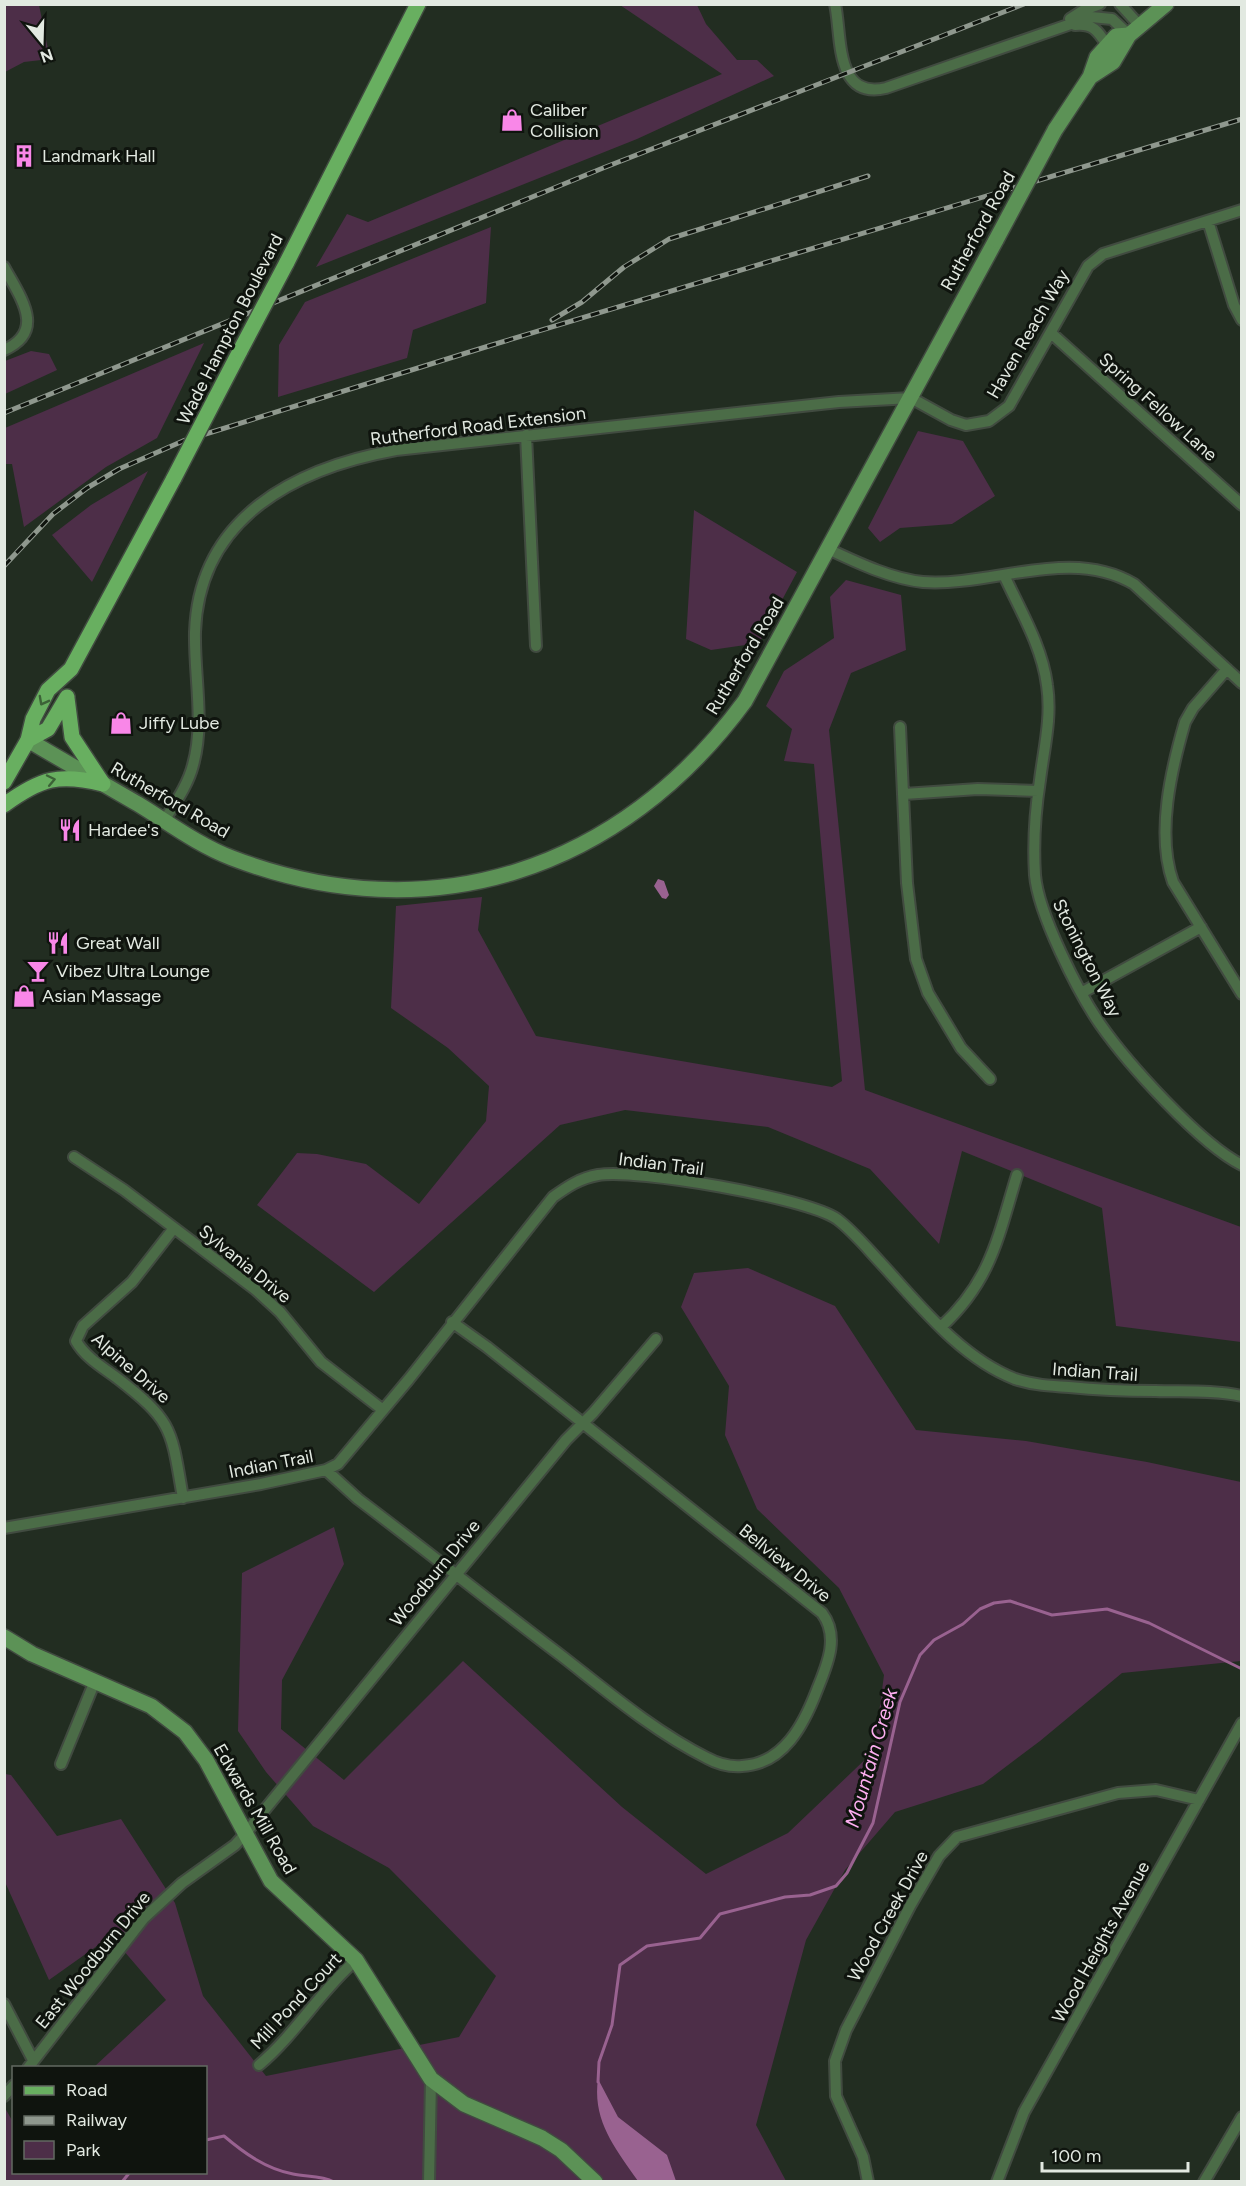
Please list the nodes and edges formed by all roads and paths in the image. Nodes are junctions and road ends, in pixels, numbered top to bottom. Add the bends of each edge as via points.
1 (418, 4) edge
2 (835, 4) edge
3 (1100, 4) edge
4 (1120, 4) edge
5 (1166, 4) edge
6 (1060, 26) junction
7 (1135, 31) junction
8 (1107, 45) junction
9 (1090, 77) junction
10 (1242, 210) edge
11 (1208, 221) junction
12 (4, 267) edge
13 (1242, 320) edge
14 (1051, 333) junction
15 (4, 350) edge
16 (910, 398) junction
17 (525, 435) junction
18 (1242, 505) edge
19 (828, 549) junction
20 (1004, 575) junction
21 (536, 646) dead end
22 (70, 669) junction
23 (1227, 669) junction
24 (1242, 683) edge
25 (67, 698) junction
26 (900, 727) dead end
27 (28, 740) junction
28 (4, 782) edge
29 (103, 784) junction
30 (1038, 791) junction
31 (904, 794) junction
32 (4, 805) edge
33 (164, 821) junction
34 (1201, 927) junction
35 (1083, 992) junction
36 (1242, 994) edge
37 (990, 1079) dead end
38 (74, 1157) dead end
39 (1242, 1165) edge
40 (1017, 1175) dead end
41 (174, 1228) junction
42 (452, 1322) junction
43 (941, 1327) junction
44 (656, 1339) dead end
45 (1242, 1396) edge
46 (384, 1410) junction
47 (583, 1423) junction
48 (326, 1470) junction
49 (183, 1498) junction
50 (4, 1528) edge
51 (455, 1574) junction
52 (4, 1637) edge
53 (95, 1681) junction
54 (1242, 1723) edge
55 (61, 1764) dead end
56 (1199, 1800) junction
57 (245, 1834) junction
58 (356, 1960) junction
59 (4, 2004) edge
60 (30, 2064) edge
61 (259, 2065) dead end
62 (430, 2079) junction
63 (1242, 2117) edge
64 (429, 2181) edge
65 (595, 2181) edge
66 (868, 2181) edge
67 (997, 2181) edge
68 (1204, 2181) edge

1 - 22 main road, Wade Hampton Boulevard, bridge via 286,264
2 - 6 street via 844,67 853,79 871,89 886,88
3 - 6 street
4 - 7 street
5 - 7 street, Rutherford Road
6 - 7 street via 1091,17 1107,17
6 - 8 street via 1090,26 1098,30
7 - 8 street, Rutherford Road via 1116,36
7 - 9 street, Rutherford Road via 1113,62
8 - 9 street, Rutherford Road via 1097,57
9 - 16 street, Rutherford Road, bridge via 1055,130
10 - 11 street, Haven Reach Way
11 - 13 street
11 - 14 street, Haven Reach Way via 1103,254 1088,266 1074,287
12 - 15 street via 27,313 28,325 23,339
14 - 16 street, Haven Reach Way via 1009,406 989,421 966,425
14 - 18 street, Spring Fellow Lane
16 - 17 street, Rutherford Road Extension
16 - 19 street, Rutherford Road
17 - 21 street
17 - 33 street, Rutherford Road Extension via 396,450 340,462 284,486 240,522 215,557 200,596 195,633 196,752 187,782
19 - 20 street via 920,581
19 - 33 street, Rutherford Road via 755,684 695,763 632,816 559,856 513,872 450,886 405,890 341,886 294,878 232,858
20 - 23 street via 1076,567 1118,575
20 - 30 street, Stonington Way via 1036,644 1047,683 1048,721
22 - 25 main road, Wade Hampton Boulevard
22 -> 27 main road, Wade Hampton Boulevard via 48,690 33,718
23 - 24 street
23 - 34 street via 1192,708 1185,722 1164,838 1173,882
25 - 27 main road, Wade Hampton Boulevard via 48,729
25 - 29 main road via 72,737
26 - 31 street
27 - 28 main road, Wade Hampton Boulevard
27 - 29 street, Rutherford Road
32 -> 29 main road via 30,787 56,778
29 - 33 street, Rutherford Road
30 - 31 street via 978,789
30 - 35 street, Stonington Way via 1034,833 1037,892 1045,919
31 - 37 street via 907,883 916,959 928,993 961,1048
34 - 35 street
34 - 36 street
35 - 39 street, Stonington Way via 1100,1024 1150,1083 1215,1148
38 - 41 street, Sylvania Drive
40 - 43 street via 984,1275 968,1300
41 - 46 street, Sylvania Drive via 256,1290 280,1312 321,1362
41 - 49 street, Alpine Drive via 132,1282 83,1326 76,1341 87,1356 162,1418 173,1440
42 - 43 street, Indian Trail via 553,1197 590,1177 621,1173 686,1182 825,1212 848,1229
42 - 46 street, Indian Trail
42 - 47 street, Bellview Drive
43 - 45 street, Indian Trail via 985,1362 1026,1382
44 - 47 street, Woodburn Drive
46 - 48 street, Indian Trail via 343,1460
47 - 51 street, Woodburn Drive
47 - 51 street, Bellview Drive via 808,1599 827,1619 831,1649 808,1712 793,1737 774,1754 750,1765 731,1766 709,1759 626,1706
48 - 49 street, Indian Trail
48 - 51 street, Bellview Drive
49 - 50 street, Indian Trail
51 - 57 street, Woodburn Drive
52 - 53 street, Edwards Mill Road via 32,1654
53 - 55 street
53 - 57 street, Edwards Mill Road via 151,1706 186,1732 206,1760
54 - 56 street, Wood Heights Avenue
56 - 66 street, Wood Creek Drive via 1156,1790 1118,1793 957,1838 944,1849 846,2030 835,2061 836,2096 863,2157
56 - 67 street, Wood Heights Avenue via 1024,2112
57 - 58 street, Edwards Mill Road via 278,1889
57 - 60 street, East Woodburn Drive via 144,1918
58 - 61 street, Mill Pond Court via 284,2043
58 - 62 street, Edwards Mill Road
59 - 60 street
62 - 64 street
62 - 65 street, Edwards Mill Road via 464,2104 542,2138
63 - 68 street

